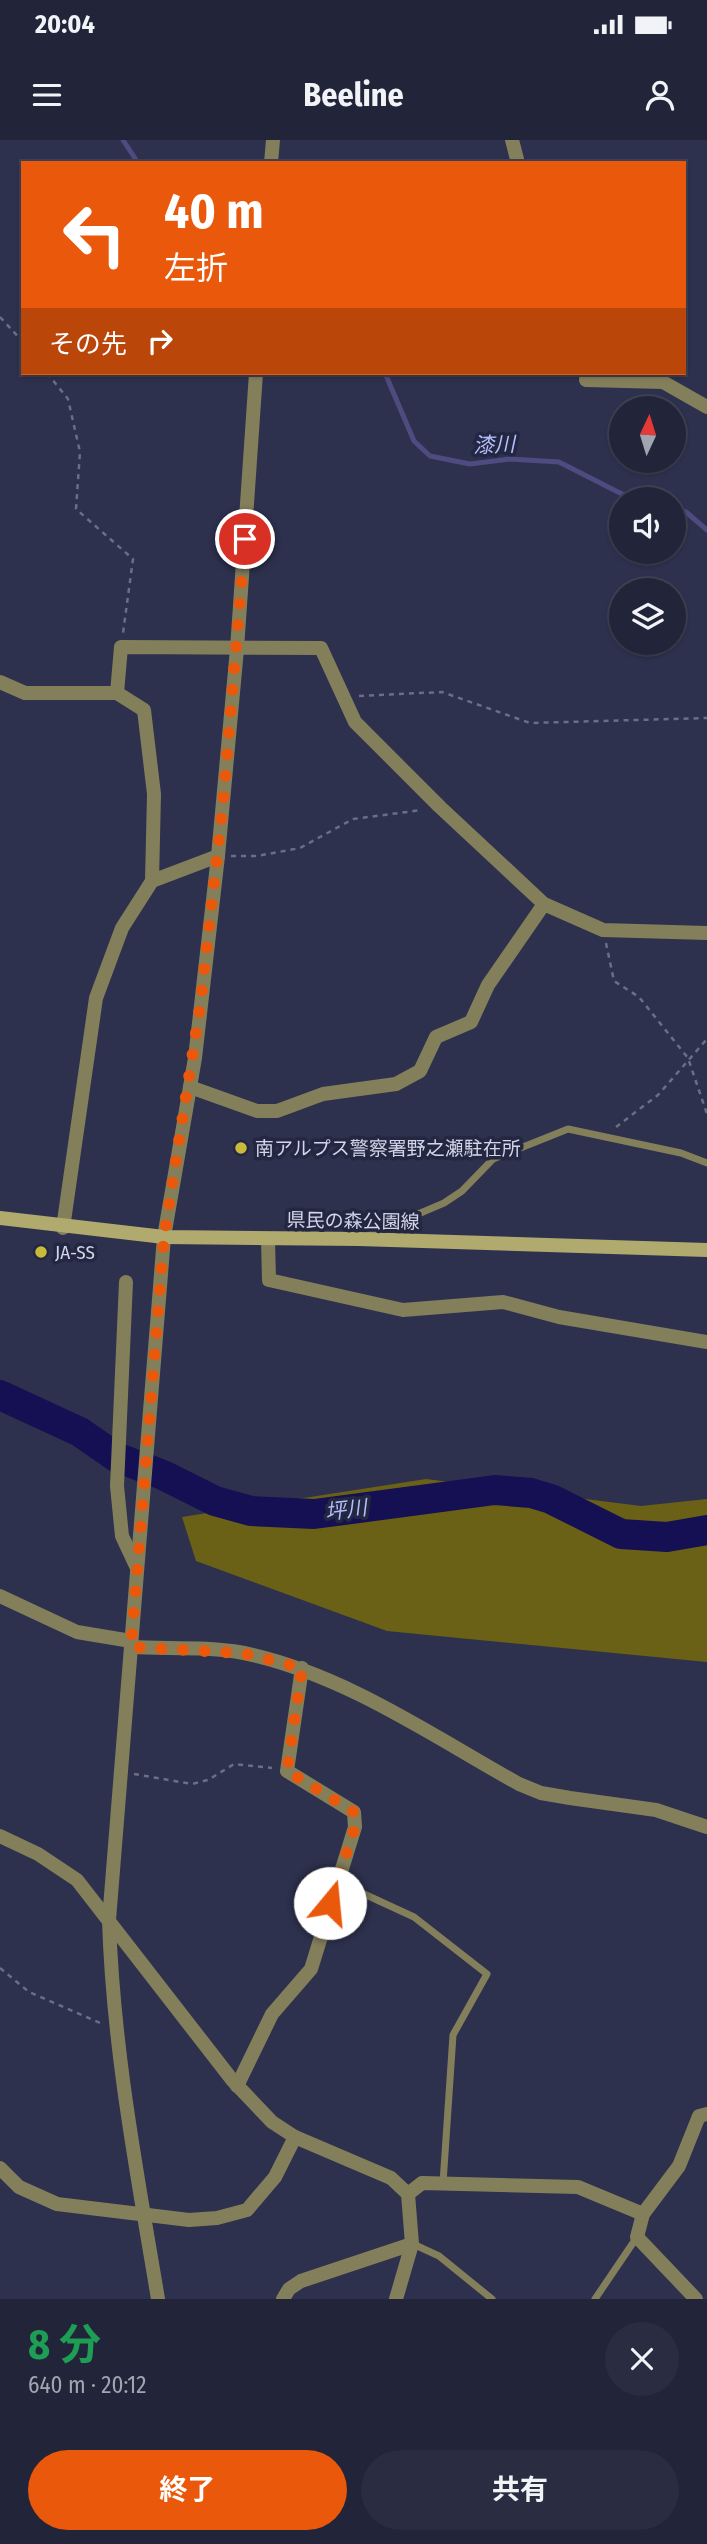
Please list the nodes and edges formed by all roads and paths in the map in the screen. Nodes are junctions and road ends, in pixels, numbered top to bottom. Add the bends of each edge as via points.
1 (273, 140) edge
2 (512, 140) edge
3 (271, 161) edge
4 (517, 161) edge
5 (0, 317) edge
6 (21, 340) edge
7 (49, 375) edge
8 (256, 375) edge
9 (587, 375) edge
10 (707, 407) edge
11 (121, 647) junction
12 (237, 649) junction
13 (0, 682) edge
14 (117, 694) junction
15 (345, 700) junction
16 (707, 718) edge
17 (440, 807) junction
18 (218, 856) junction
19 (152, 881) junction
20 (544, 904) junction
21 (603, 930) junction
22 (707, 933) edge
23 (707, 1040) edge
24 (688, 1058) junction
25 (190, 1087) junction
26 (707, 1114) edge
27 (604, 1135) junction
28 (707, 1163) edge
29 (0, 1218) edge
30 (63, 1228) junction
31 (164, 1237) junction
32 (268, 1239) junction
33 (359, 1239) junction
34 (707, 1250) edge
35 (126, 1282) dead end
36 (707, 1342) edge
37 (137, 1569) junction
38 (0, 1596) edge
39 (131, 1644) junction
40 (302, 1668) junction
41 (121, 1771) junction
42 (287, 1771) junction
43 (707, 1827) edge
44 (0, 1836) edge
45 (337, 1882) junction
46 (109, 1920) junction
47 (0, 1968) edge
48 (115, 2029) junction
49 (237, 2086) junction
50 (707, 2114) edge
51 (295, 2137) junction
52 (0, 2168) edge
53 (443, 2183) junction
54 (408, 2194) junction
55 (146, 2213) junction
56 (643, 2214) junction
57 (637, 2236) junction
58 (412, 2244) junction
59 (157, 2293) edge
60 (284, 2299) edge
61 (396, 2299) edge
62 (492, 2299) edge
63 (595, 2299) edge
64 (696, 2299) edge

1 - 3 street
2 - 4 street
5 - 6 path
7 - 11 path via 68,399 80,452 76,509 133,559
8 - 12 street
9 - 10 street via 586,380 663,382
11 - 12 street
11 - 14 street
12 - 15 street via 321,648
12 - 18 street
13 - 14 street via 25,693
14 - 19 street via 144,710 154,794
15 - 16 path via 367,694 442,692 530,723
15 - 17 street via 355,722
17 - 18 path via 353,819 300,848 257,856
17 - 20 street
18 - 19 street
18 - 25 street
19 - 30 street via 122,928 96,998
20 - 21 street
20 - 25 street via 488,985 471,1022 436,1037 420,1072 396,1084 323,1094 277,1111 257,1111
21 - 22 street
21 - 24 path via 614,981 639,998
23 - 24 path
24 - 26 path
24 - 27 path via 658,1095
25 - 31 street
27 - 28 lane
27 - 33 lane via 569,1129 493,1158 444,1203
29 - 30 main road, 県民の森公園線
30 - 31 main road, 県民の森公園線
31 - 32 main road, 県民の森公園線
31 - 37 street
32 - 33 main road, 県民の森公園線
32 - 36 street via 269,1280 403,1310 503,1302 559,1317
33 - 34 main road, 県民の森公園線
35 - 37 street via 117,1486 122,1536
37 - 39 street
38 - 39 street via 77,1632
39 - 40 street via 242,1653
39 - 41 street
40 - 42 street
40 - 43 street via 335,1681 541,1793 656,1810
41 - 42 path via 192,1784 234,1764
41 - 46 street
42 - 45 street via 354,1812 355,1827
44 - 46 street via 77,1880
45 - 49 street via 311,1969 272,2014
45 - 53 lane via 414,1917 487,1974 453,2035
46 - 48 street
46 - 49 street
47 - 48 path via 29,1992
48 - 55 street
49 - 51 street via 272,2122
50 - 56 street via 699,2116 678,2166
51 - 54 street via 391,2178
51 - 55 street via 275,2177 247,2210 189,2220
52 - 55 street via 19,2187 57,2204
53 - 54 street via 422,2183
53 - 56 street via 578,2187
54 - 58 street
55 - 59 street
56 - 57 street
57 - 63 lane
57 - 64 street
58 - 60 street via 301,2281
58 - 61 street
58 - 62 lane via 439,2256

